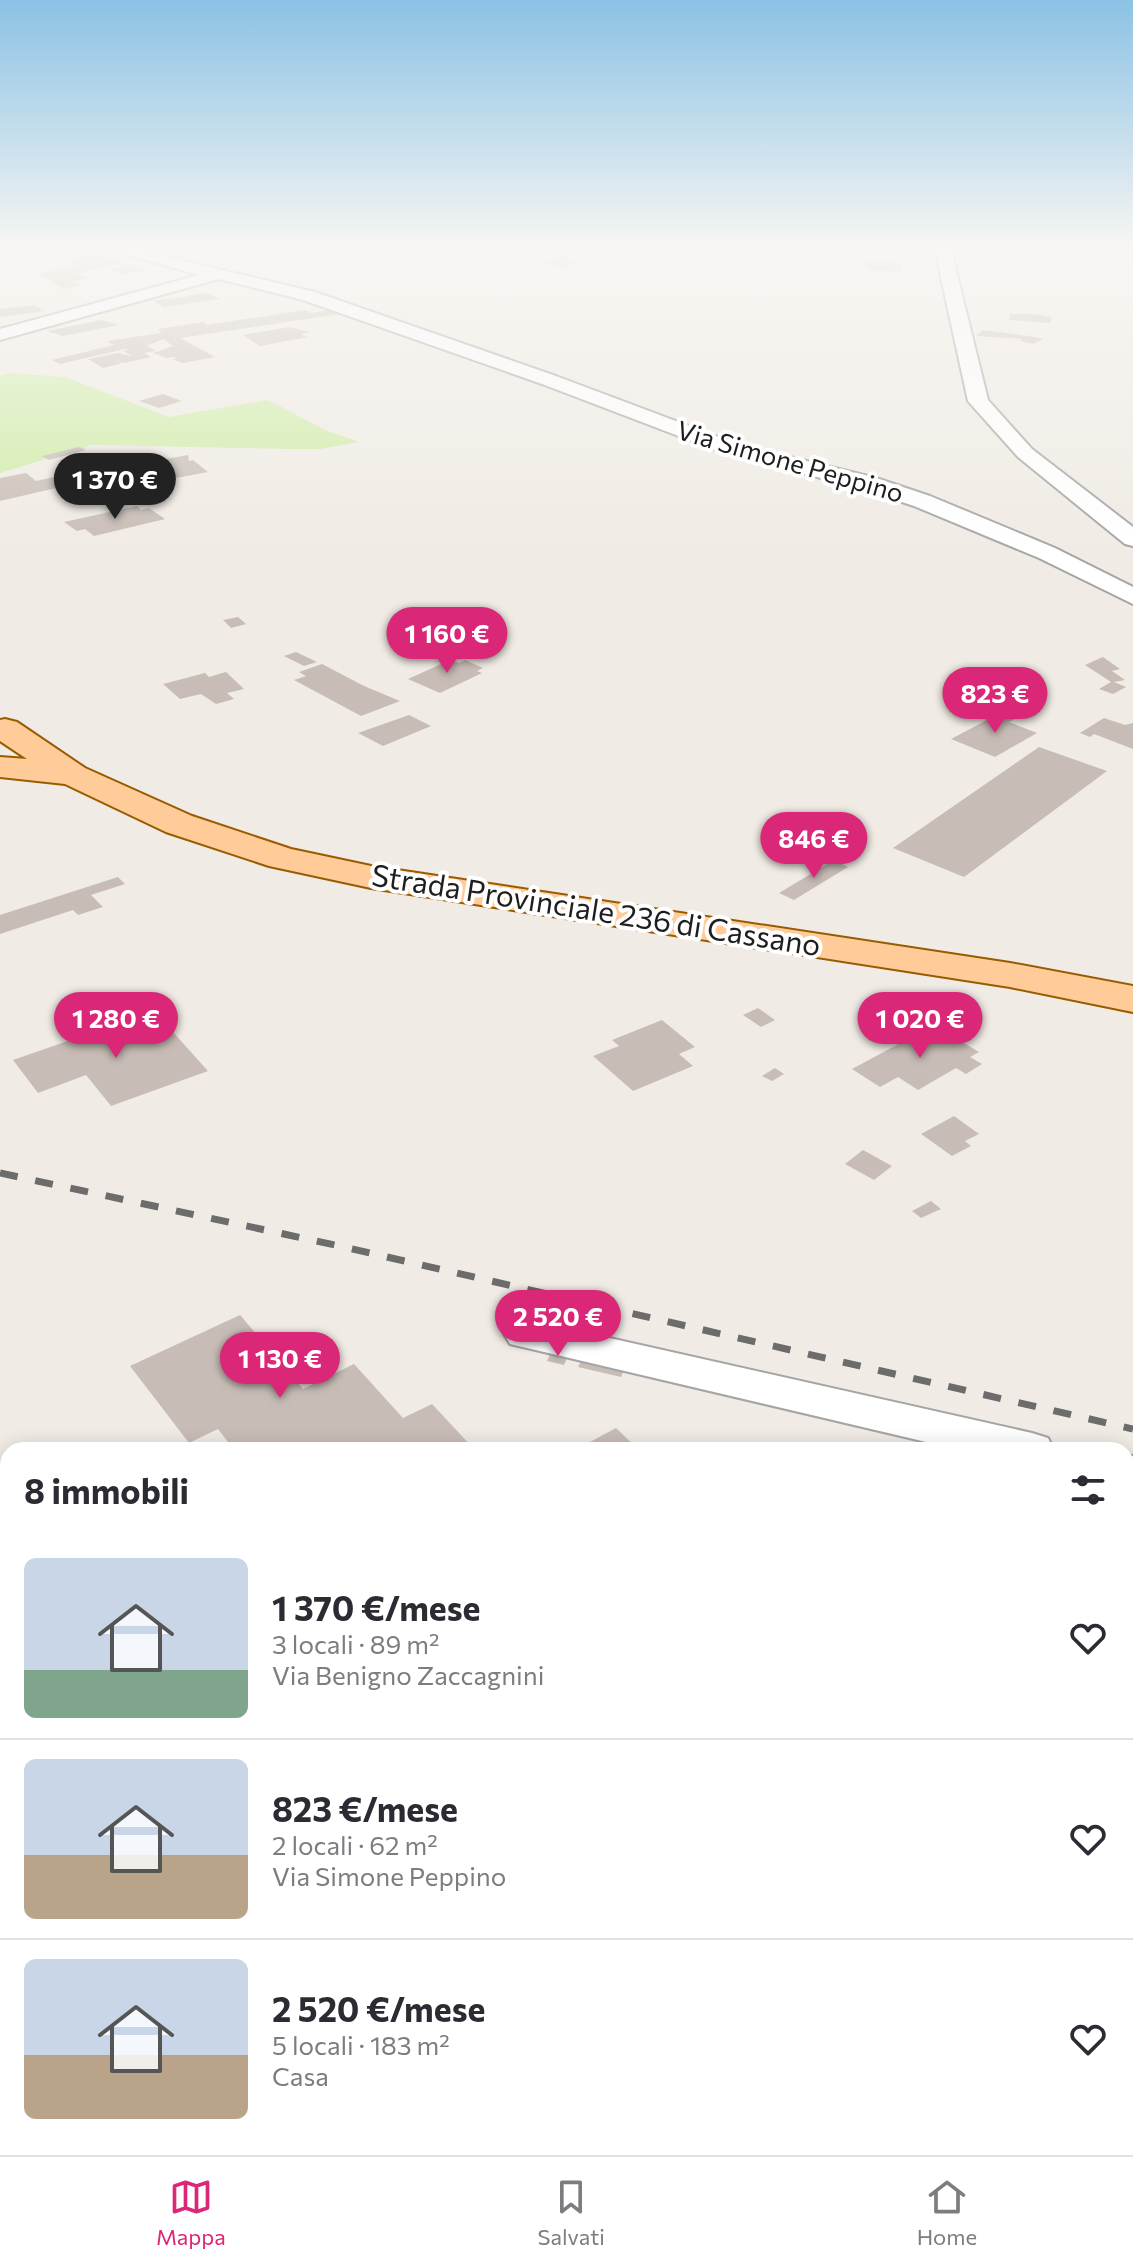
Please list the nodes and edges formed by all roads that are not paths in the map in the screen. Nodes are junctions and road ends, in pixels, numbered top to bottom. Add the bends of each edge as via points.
1 (465, 351) edge
2 (966, 351) edge
3 (1133, 539) edge
4 (1129, 592) edge
5 (2, 728) edge
6 (0, 767) edge
7 (73, 775) junction
8 (1133, 999) edge
9 (525, 1334) dead end
10 (997, 1442) edge

1 - 4 street, Via Simone Peppino via 730,449 922,501
2 - 3 street via 978,401 1025,453
5 - 7 main road
6 - 7 main road
7 - 8 main road, Strada Provinciale 236 di Cassano via 239,847 333,870 1010,975
9 - 10 street

